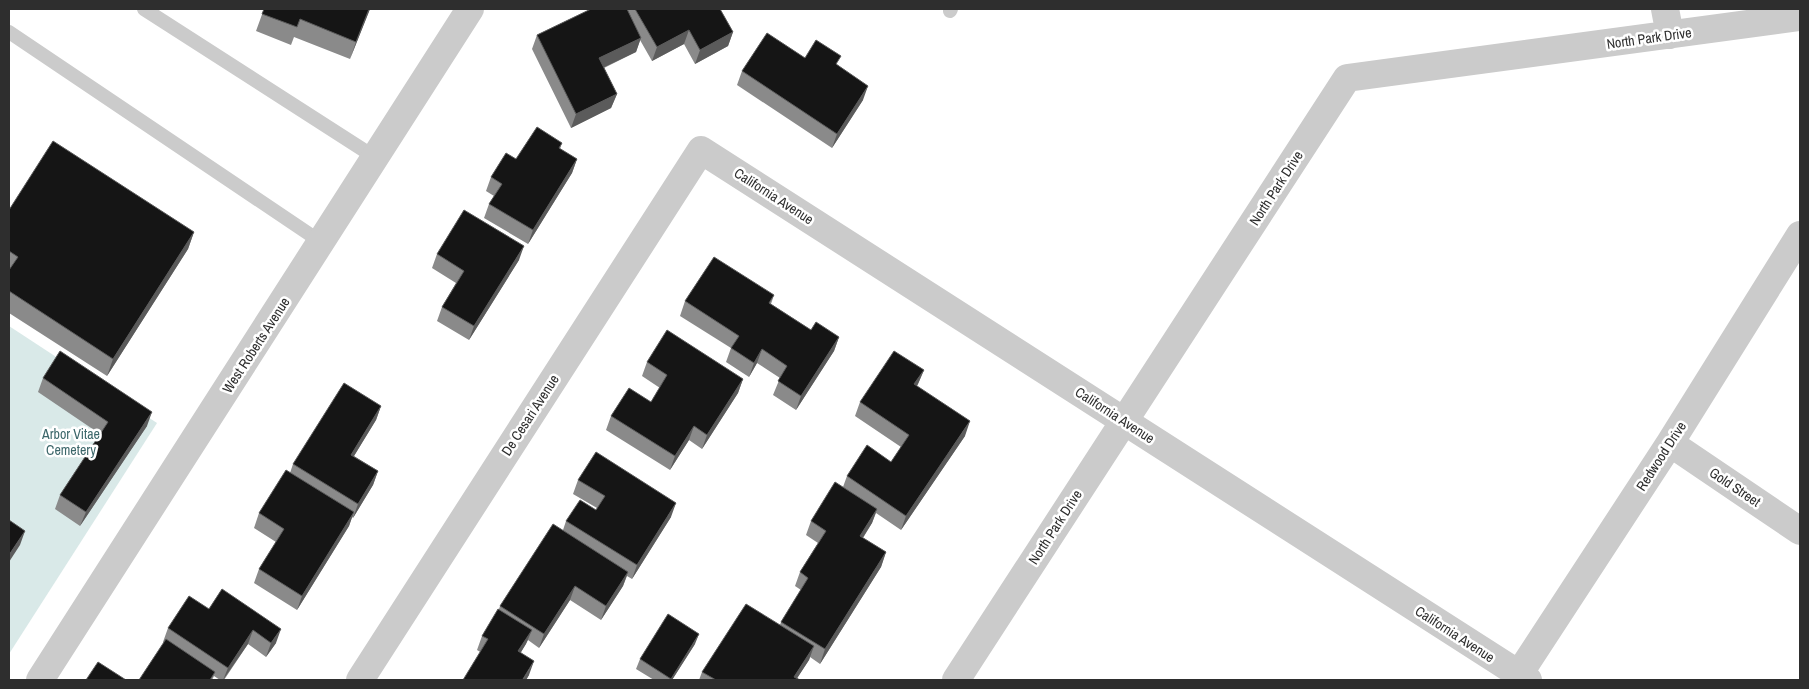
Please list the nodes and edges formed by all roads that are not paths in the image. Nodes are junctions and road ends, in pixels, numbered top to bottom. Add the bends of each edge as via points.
1 (144, 9) edge
2 (470, 9) edge
3 (1666, 9) edge
4 (1800, 18) edge
5 (9, 32) edge
6 (1670, 35) junction
7 (701, 150) joint
8 (376, 158) junction
9 (1800, 235) edge
10 (322, 242) junction
11 (1124, 421) junction
12 (1670, 443) junction
13 (1800, 531) edge
14 (1524, 677) edge
15 (40, 680) edge
16 (360, 680) edge
17 (956, 680) edge

1 - 8 lane
2 - 8 street, West Roberts Avenue
3 - 6 street
4 - 6 street, North Park Drive
5 - 10 lane
6 - 11 street, North Park Drive via 1347,78
7 - 11 street, California Avenue
7 - 16 street, De Cesari Avenue
8 - 10 street, West Roberts Avenue
9 - 12 street, Redwood Drive
10 - 15 street, West Roberts Avenue
11 - 14 street, California Avenue
11 - 17 street, North Park Drive
12 - 13 street, Gold Street
12 - 14 street, Redwood Drive

